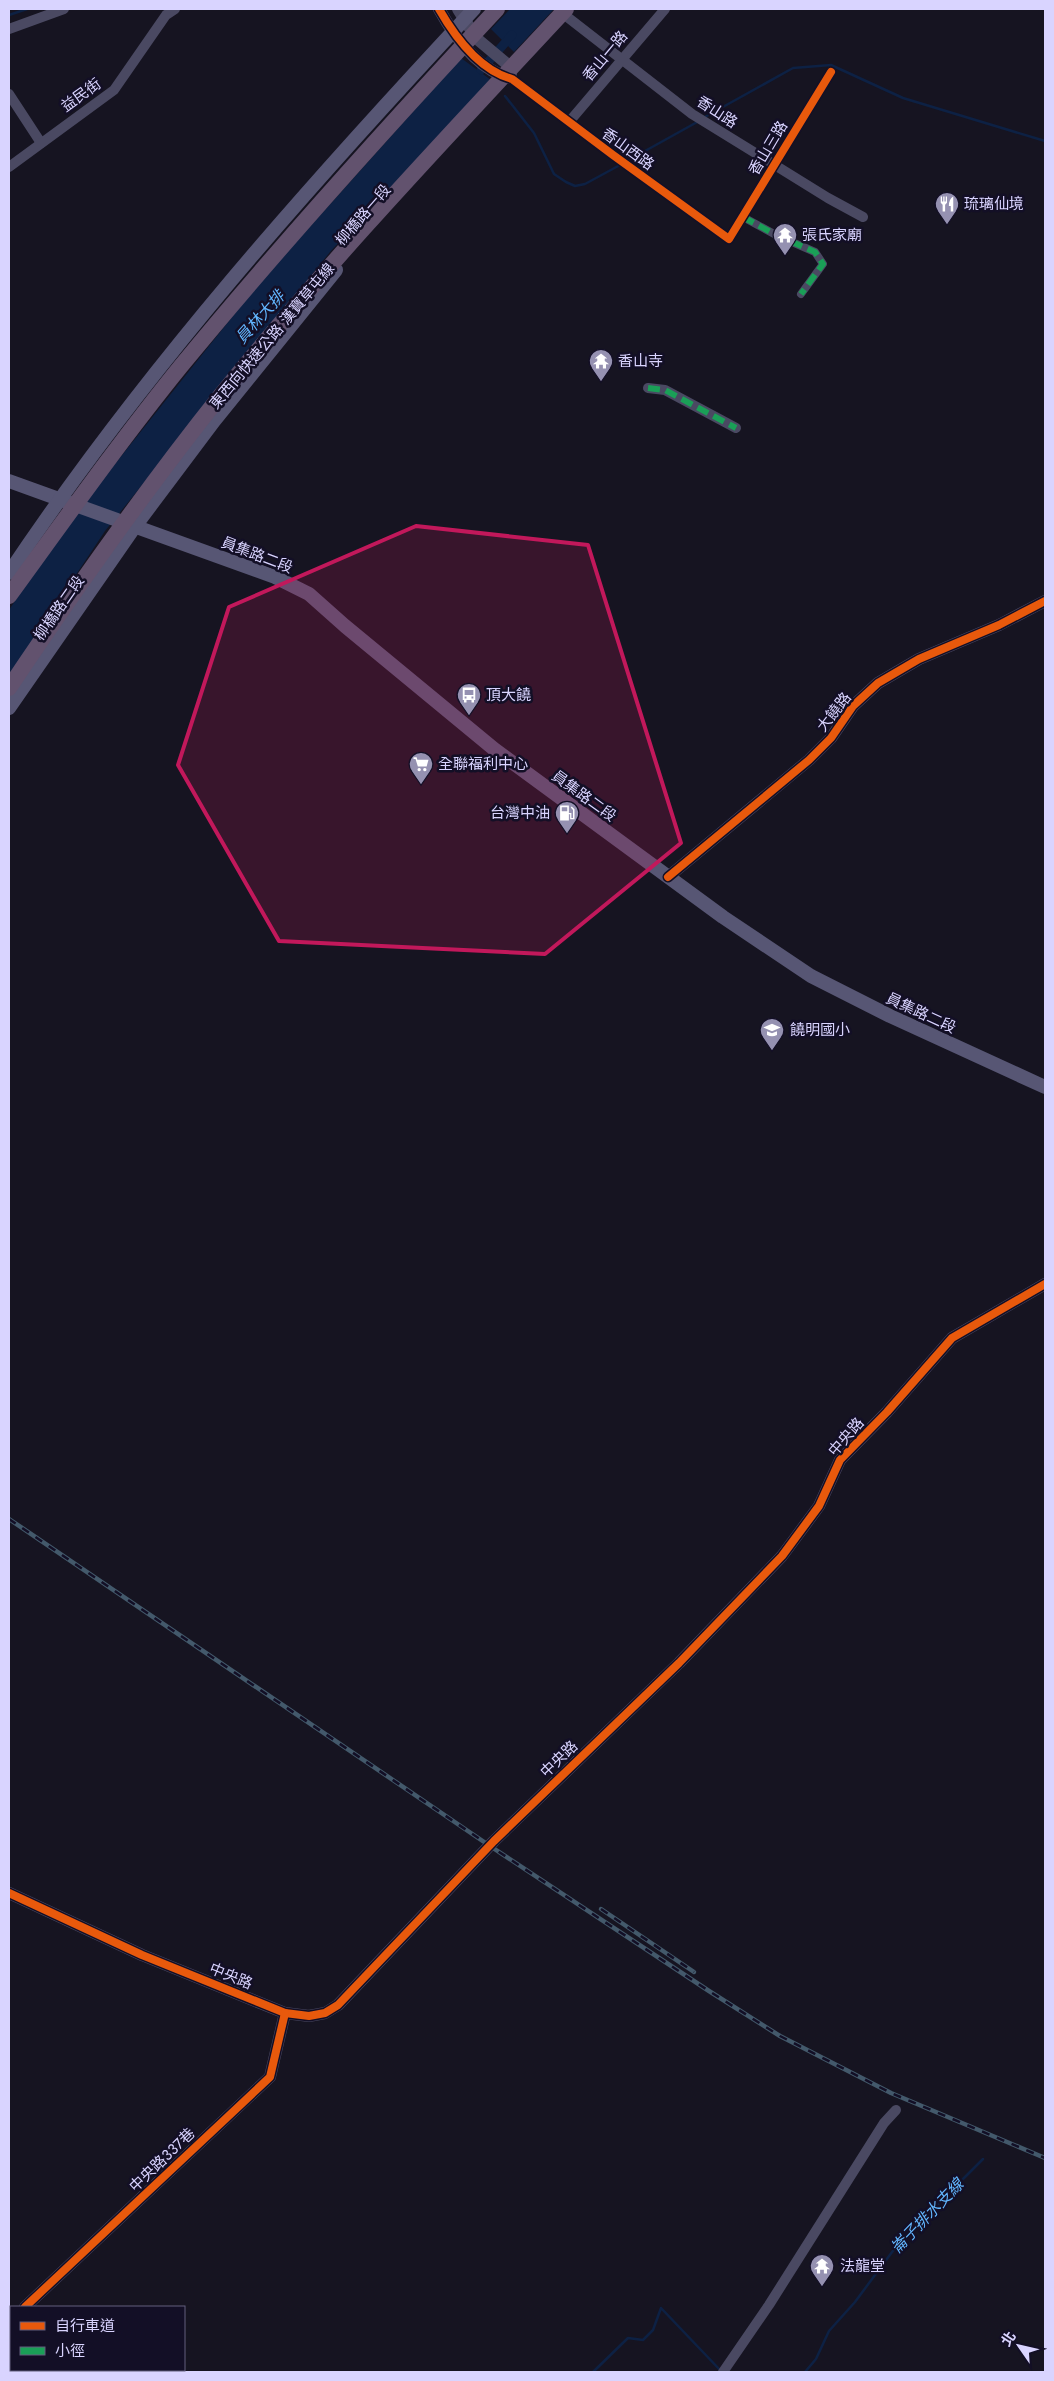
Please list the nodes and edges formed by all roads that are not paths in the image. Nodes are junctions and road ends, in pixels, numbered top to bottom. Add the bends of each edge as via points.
1 (64, 9) edge
2 (175, 9) edge
3 (439, 9) edge
4 (474, 9) edge
5 (497, 9) edge
6 (664, 9) edge
7 (569, 11) edge
8 (461, 14) edge
9 (9, 29) edge
10 (452, 32) junction
11 (622, 59) junction
12 (831, 72) dead end
13 (512, 78) junction
14 (9, 94) edge
15 (569, 122) junction
16 (40, 143) junction
17 (774, 166) junction
18 (9, 167) edge
19 (743, 217) junction
20 (863, 217) dead end
21 (729, 239) joint
22 (801, 294) dead end
23 (648, 388) dead end
24 (736, 428) dead end
25 (9, 481) edge
26 (59, 498) junction
27 (136, 525) junction
28 (9, 573) edge
29 (9, 596) edge
30 (1045, 600) edge
31 (9, 688) edge
32 (9, 708) edge
33 (668, 877) junction
34 (1045, 1087) edge
35 (1045, 1284) edge
36 (9, 1893) edge
37 (285, 2013) junction
38 (896, 2110) dead end
39 (26, 2306) edge
40 (724, 2371) edge

1 - 9 street
2 - 16 street, 益民街 via 166,15 114,90
3 - 10 street
4 - 8 main road
5 - 29 highway, bridge via 367,149 181,366
6 - 11 street, 香山一路
7 - 11 street, 香山路
7 - 13 main road, 柳橋路一段
7 - 31 highway, 東西向快速公路 漢寶草屯線, bridge via 341,253 222,394 60,612
8 - 10 main road
8 - 13 street via 476,38 507,64
10 - 13 street via 497,75
10 - 26 main road via 259,247
11 - 15 street, 香山一路
11 - 17 street, 香山路 via 692,114
12 - 17 street, 香山三路
13 - 15 street, 香山西路
13 - 27 main road, 柳橋路一段 via 347,258 214,421
14 - 16 street
15 - 21 street, 香山西路
16 - 18 street, 益民街
17 - 19 street, 香山三路
17 - 20 street, 香山路
19 - 21 street, 香山三路
19 - 22 street via 815,252 823,264
23 - 24 street via 665,390
25 - 26 main road
26 - 27 main road, 員集路二段
26 - 28 main road
27 - 32 main road, 柳橋路二段
27 - 33 main road, 員集路二段 via 275,576 309,594 455,719
30 - 33 street, 大饒路 via 999,625 919,659 878,683 854,706 810,760
33 - 34 main road, 員集路二段 via 812,976 898,1020
35 - 37 street, 中央路 via 952,1338 840,1460 818,1506 782,1556 679,1663 494,1841 338,2005 325,2013 309,2016
36 - 37 street, 中央路 via 142,1955
37 - 39 street, 中央路337巷 via 270,2077
38 - 40 street via 884,2122

